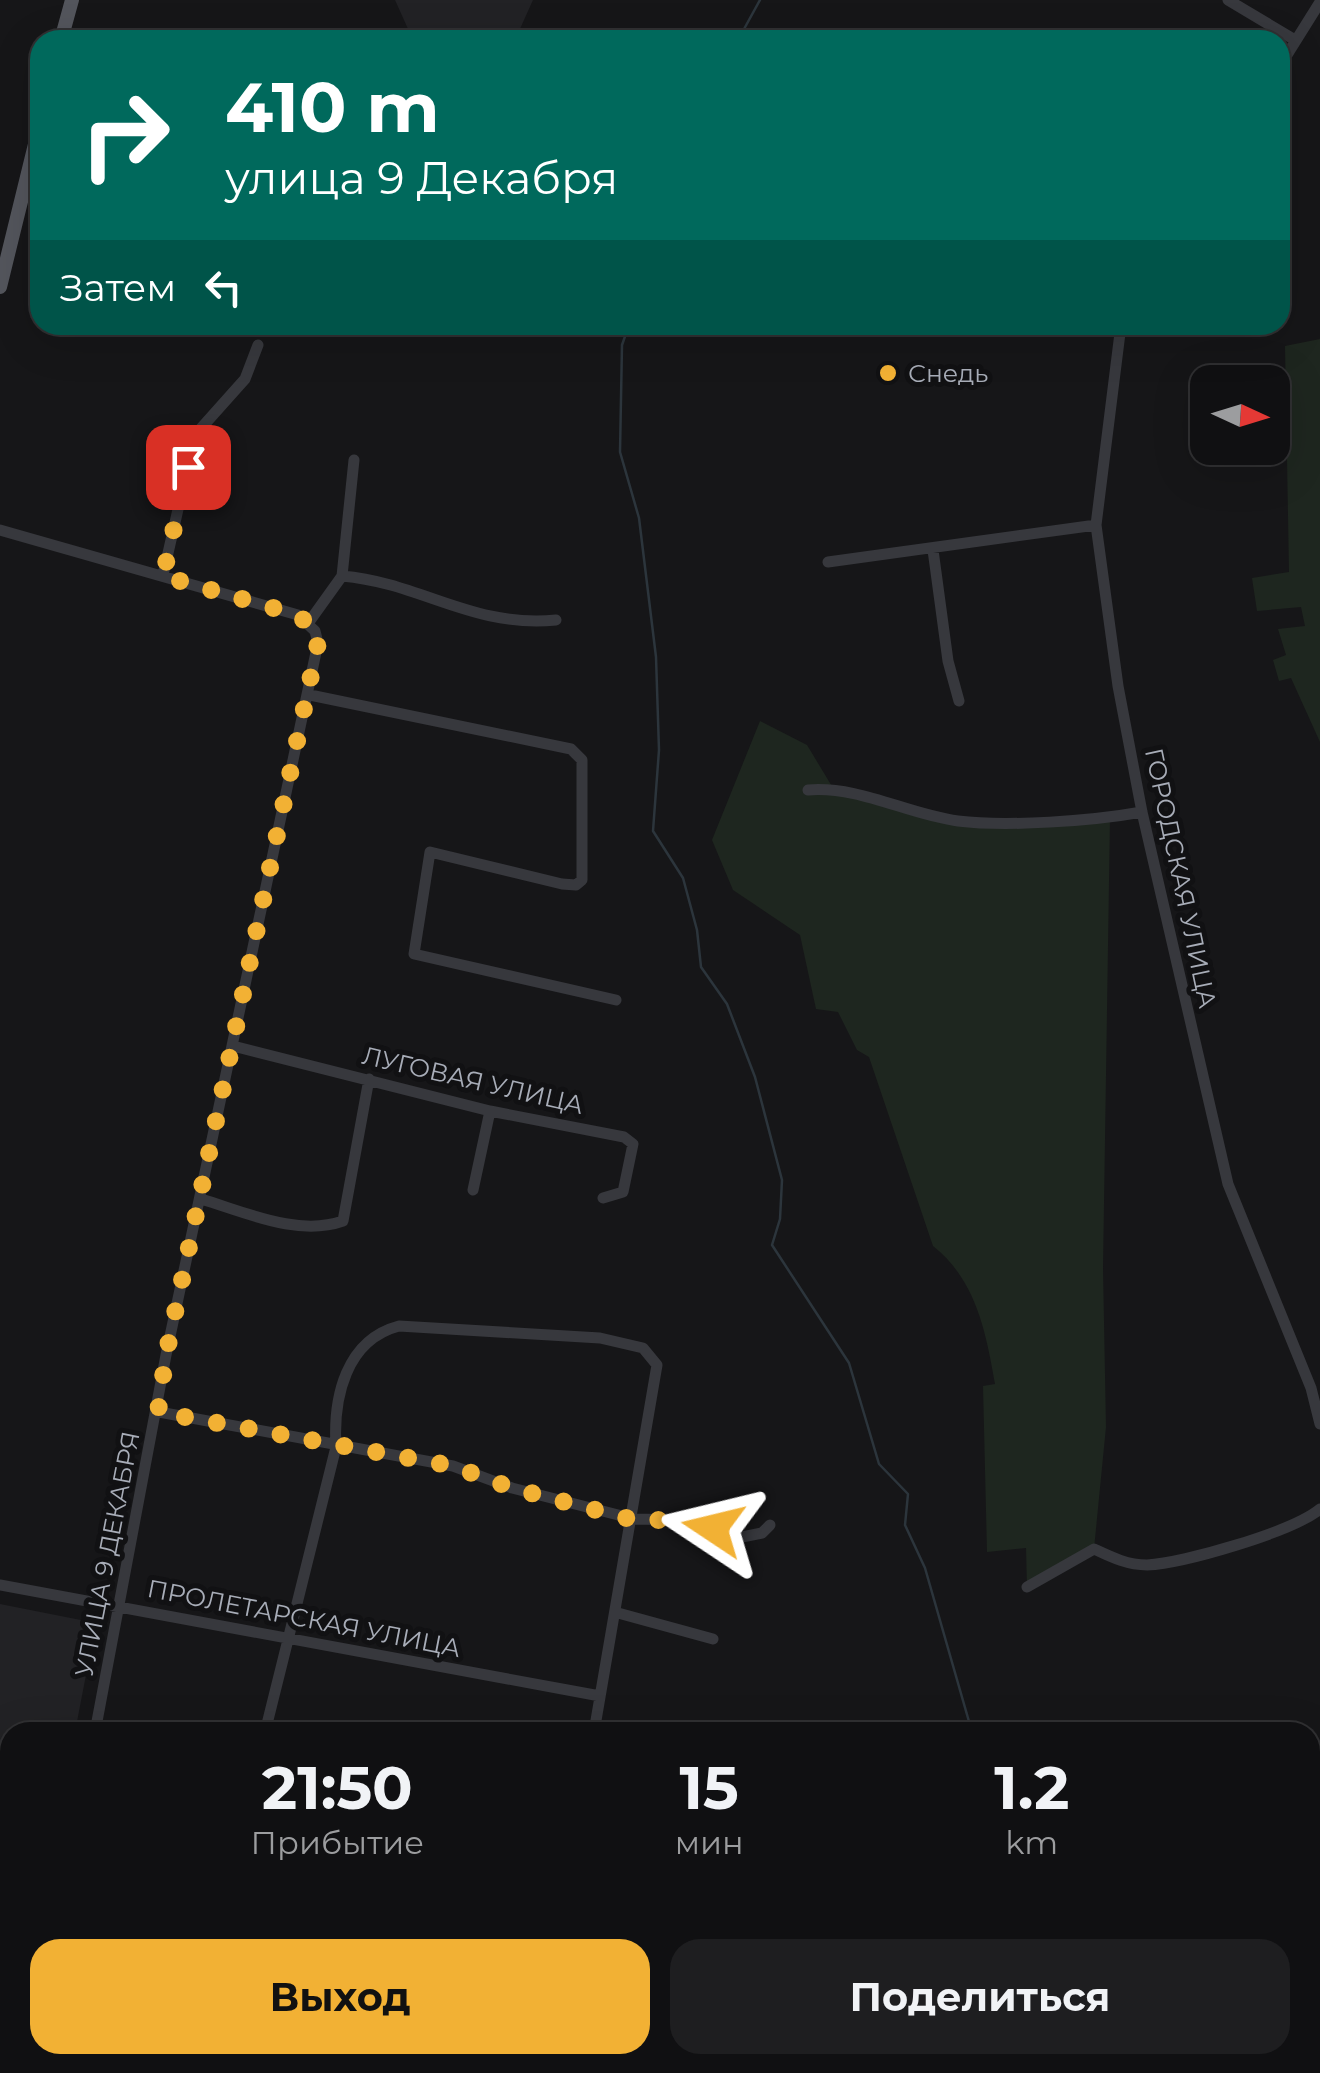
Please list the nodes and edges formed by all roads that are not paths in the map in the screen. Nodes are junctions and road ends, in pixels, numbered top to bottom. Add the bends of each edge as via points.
1 (72, 0) edge
2 (1228, 0) edge
3 (1320, 2) edge
4 (64, 30) edge
5 (1278, 30) edge
6 (1290, 37) edge
7 (1295, 40) junction
8 (1290, 49) edge
9 (30, 165) edge
10 (0, 287) edge
11 (1120, 335) edge
12 (258, 345) dead end
13 (354, 460) dead end
14 (1096, 525) junction
15 (0, 530) edge
16 (933, 550) junction
17 (828, 562) dead end
18 (163, 576) junction
19 (342, 576) junction
20 (556, 620) dead end
21 (309, 622) junction
22 (310, 695) junction
23 (959, 701) dead end
24 (808, 790) dead end
25 (1142, 812) junction
26 (616, 1000) dead end
27 (233, 1046) junction
28 (370, 1079) junction
29 (490, 1111) junction
30 (473, 1190) dead end
31 (603, 1198) dead end
32 (201, 1200) junction
33 (158, 1412) junction
34 (1320, 1424) edge
35 (336, 1447) junction
36 (1320, 1510) edge
37 (634, 1520) junction
38 (770, 1525) dead end
39 (0, 1585) edge
40 (1027, 1587) dead end
41 (120, 1607) junction
42 (618, 1613) junction
43 (288, 1639) junction
44 (713, 1640) dead end
45 (600, 1696) junction
46 (97, 1722) edge
47 (267, 1722) edge
48 (596, 1722) edge

1 - 4 main road
2 - 5 street
3 - 7 street
6 - 7 street
7 - 8 street
9 - 10 main road
11 - 14 street, ГОРОДСКАЯ УЛИЦА
12 - 18 street via 244,379 195,436
13 - 19 street
14 - 16 street
14 - 25 street, ГОРОДСКАЯ УЛИЦА
15 - 18 street
16 - 17 street
16 - 23 street
18 - 21 street
19 - 20 street via 382,580 468,614 518,623
19 - 21 street
21 - 22 street, УЛИЦА 9 ДЕКАБРЯ via 318,643
22 - 26 street via 571,748 582,760 585,874 576,885 562,884 430,852 414,954
22 - 27 street, УЛИЦА 9 ДЕКАБРЯ
24 - 25 street via 833,788 960,821
25 - 34 street, ГОРОДСКАЯ УЛИЦА via 1228,1184
27 - 28 street, ЛУГОВАЯ УЛИЦА
27 - 32 street, УЛИЦА 9 ДЕКАБРЯ
28 - 29 street, ЛУГОВАЯ УЛИЦА
28 - 32 street via 343,1221 323,1228 283,1223
29 - 30 street
29 - 31 street, ЛУГОВАЯ УЛИЦА via 624,1137 633,1144 623,1192
32 - 33 street, УЛИЦА 9 ДЕКАБРЯ
33 - 35 street
33 - 41 street, УЛИЦА 9 ДЕКАБРЯ
35 - 37 street via 453,1466
35 - 37 street via 334,1420 349,1366 375,1332 399,1326 600,1338 643,1348 657,1365
35 - 43 street
36 - 40 street via 1190,1560 1144,1565 1094,1549
37 - 38 street via 685,1520 736,1538
37 - 42 street
39 - 41 street, ПРОЛЕТАРСКАЯ УЛИЦА
41 - 43 street, ПРОЛЕТАРСКАЯ УЛИЦА
41 - 46 street, УЛИЦА 9 ДЕКАБРЯ
42 - 44 street
42 - 45 street
43 - 45 street, ПРОЛЕТАРСКАЯ УЛИЦА
43 - 47 street
45 - 48 street

